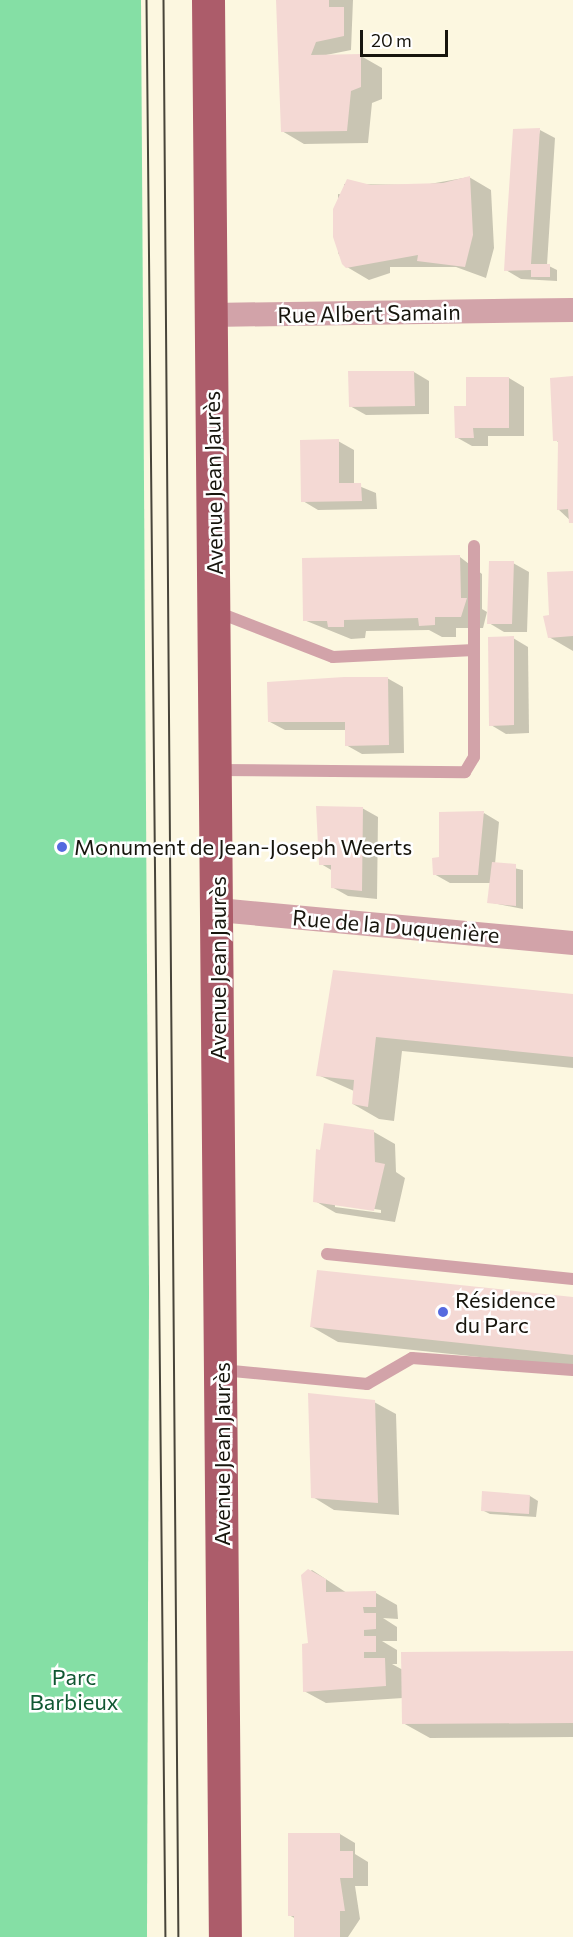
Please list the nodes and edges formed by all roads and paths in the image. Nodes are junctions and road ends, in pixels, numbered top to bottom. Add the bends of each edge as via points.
1 (208, 0) edge
2 (573, 310) edge
3 (212, 315) junction
4 (474, 546) dead end
5 (215, 611) junction
6 (474, 651) junction
7 (216, 770) junction
8 (218, 910) junction
9 (573, 942) edge
10 (327, 1254) dead end
11 (573, 1279) edge
12 (221, 1370) junction
13 (573, 1370) edge
14 (225, 1937) edge

1 - 3 main road, Avenue Jean Jaurès
2 - 3 street, Rue Albert Samain
3 - 5 main road, Avenue Jean Jaurès
4 - 6 lane
5 - 6 lane via 333,657
5 - 7 main road, Avenue Jean Jaurès
6 - 7 lane via 474,757 465,772
7 - 8 main road, Avenue Jean Jaurès
8 - 9 street, Rue de la Duquenière
8 - 12 main road, Avenue Jean Jaurès
10 - 11 lane
12 - 13 lane via 367,1384 412,1358
12 - 14 main road, Avenue Jean Jaurès

